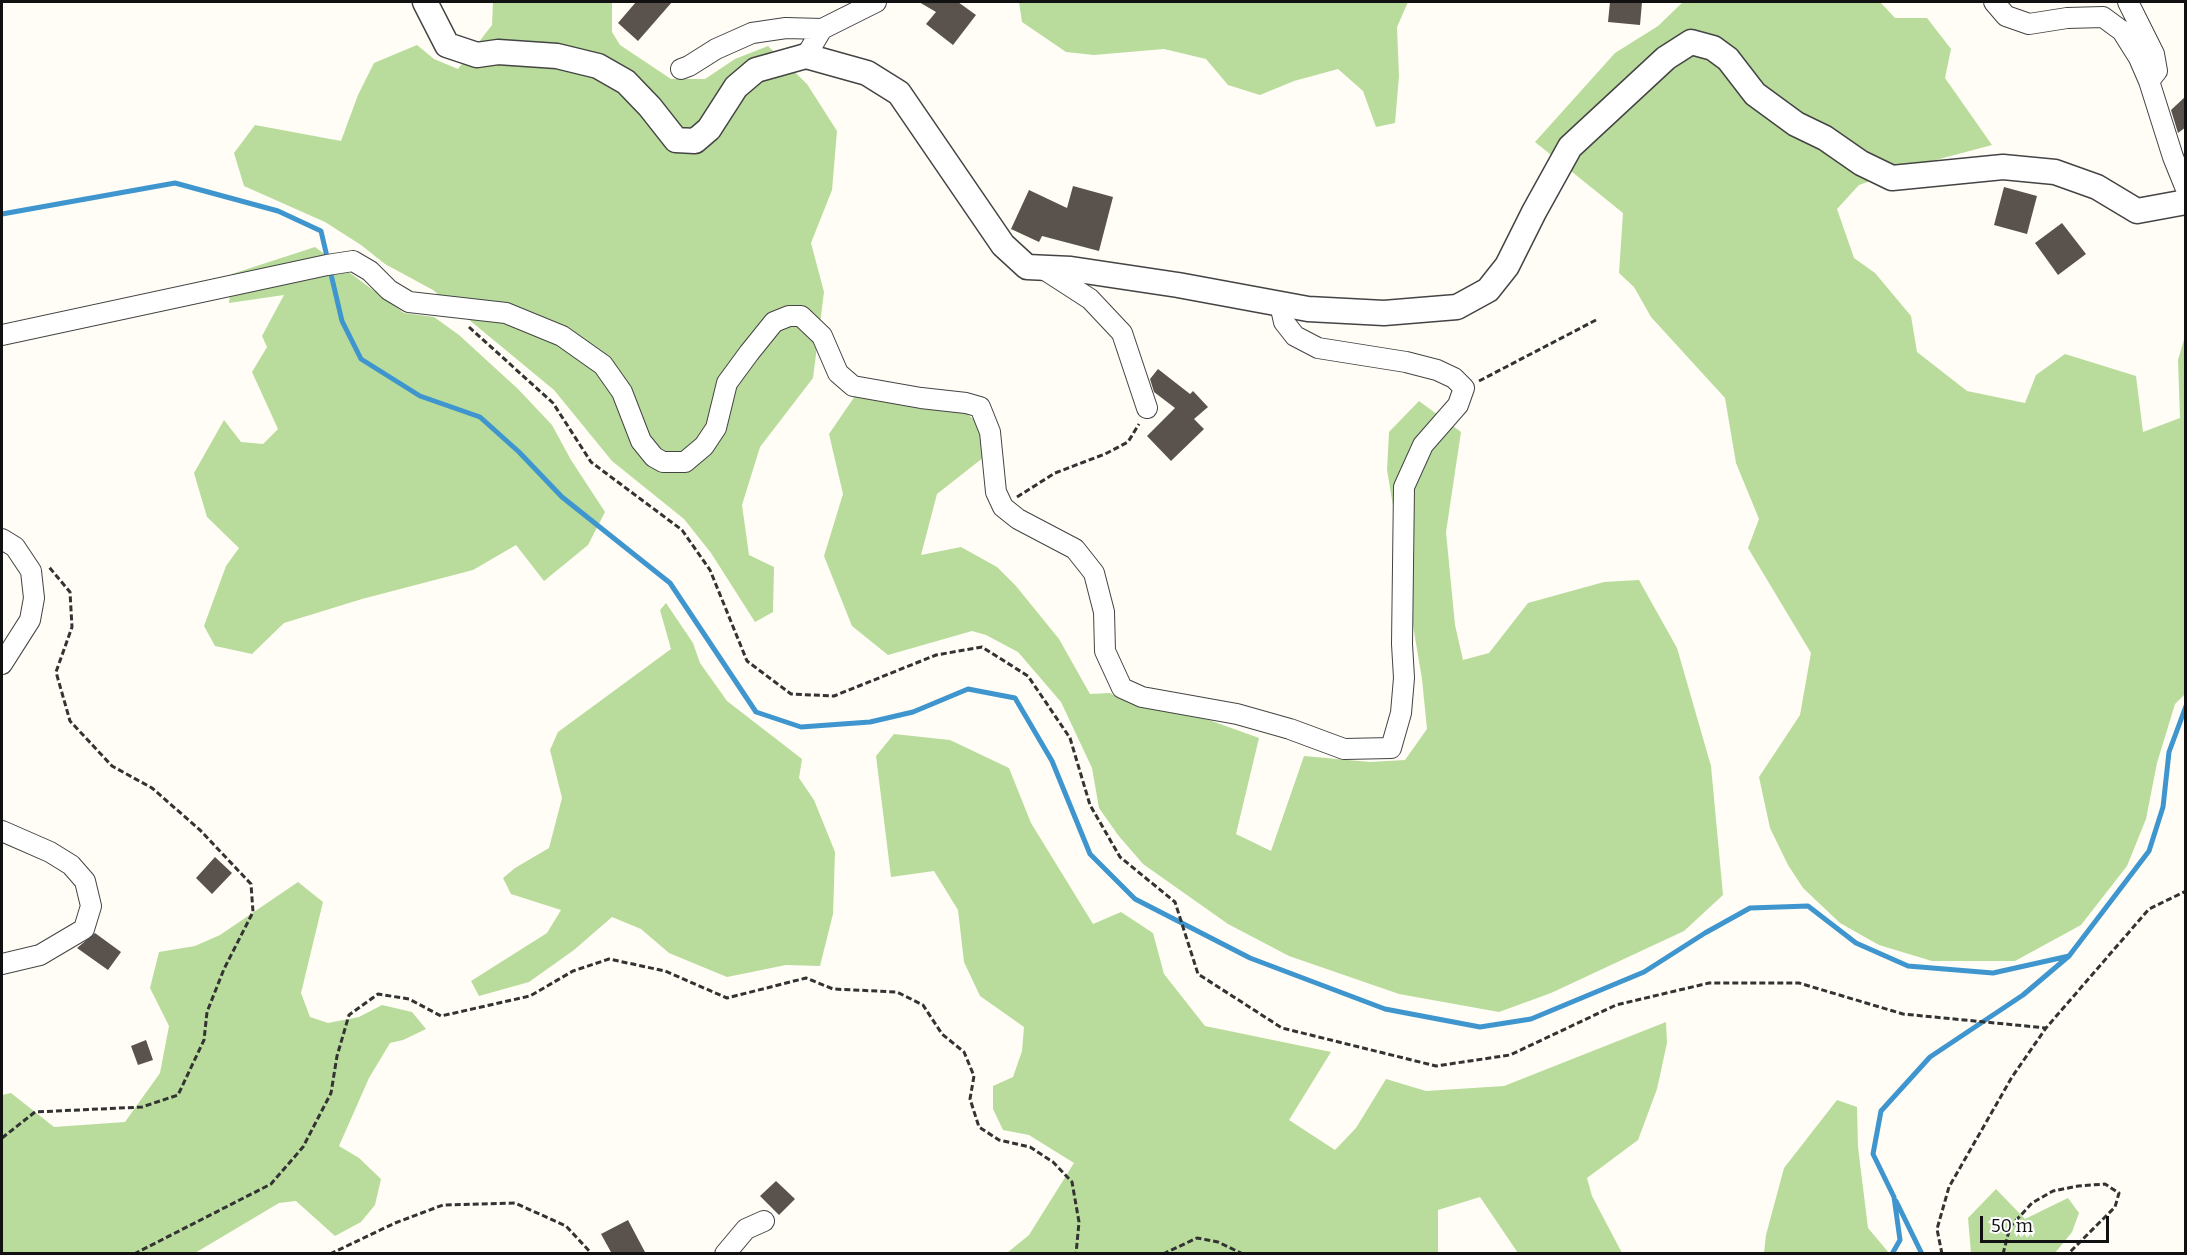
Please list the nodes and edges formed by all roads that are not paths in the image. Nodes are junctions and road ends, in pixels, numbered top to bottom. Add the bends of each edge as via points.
1 (425, 2) edge
2 (876, 2) edge
3 (1994, 2) edge
4 (2128, 2) edge
5 (822, 29) junction
6 (806, 56) junction
7 (681, 69) dead end
8 (2149, 81) junction
9 (2186, 189) edge
10 (2186, 202) edge
11 (1040, 266) junction
12 (1280, 304) junction
13 (2, 334) edge
14 (1147, 408) road end
15 (2, 538) edge
16 (2, 664) edge
17 (2, 831) edge
18 (2, 964) edge
19 (764, 1221) dead end
20 (725, 1254) edge

1 - 6 street via 447,45 477,55 498,52 557,56 598,66 626,82 676,140 695,141 709,129 736,87 756,70
2 - 5 street
3 - 8 street via 2006,16 2029,24 2103,17 2122,31
4 - 8 street via 2154,54 2157,71
5 - 6 street
5 - 7 street via 786,28 752,33
6 - 11 street via 867,73 899,93 1003,245 1026,267
8 - 9 street
10 - 12 street via 2138,211 2097,187 2055,172 2002,167 1892,178 1796,124 1755,94 1728,59 1713,48 1691,42 1666,58 1570,147 1507,266 1488,290 1457,307 1384,313
11 - 12 street
11 - 14 street via 1090,299 1122,333
12 - 13 street via 1284,322 1295,336 1318,348 1437,370 1464,388 1458,405 1423,445 1404,487 1404,678 1401,713 1391,748 1344,749 1237,714 1142,697 1122,688 1105,651 1104,612 1094,573 1075,549 1003,507 996,492 990,432 980,407 853,386 838,373 822,336 801,316 774,322 748,353 727,383 716,428 704,446 685,462 663,462 654,457 641,441 622,392 603,365 561,336 506,313 410,302 353,261
15 - 16 street via 15,548 31,571 34,598 30,620
17 - 18 street via 71,865 85,881 91,906 84,928 40,955
19 - 20 street via 746,1229

